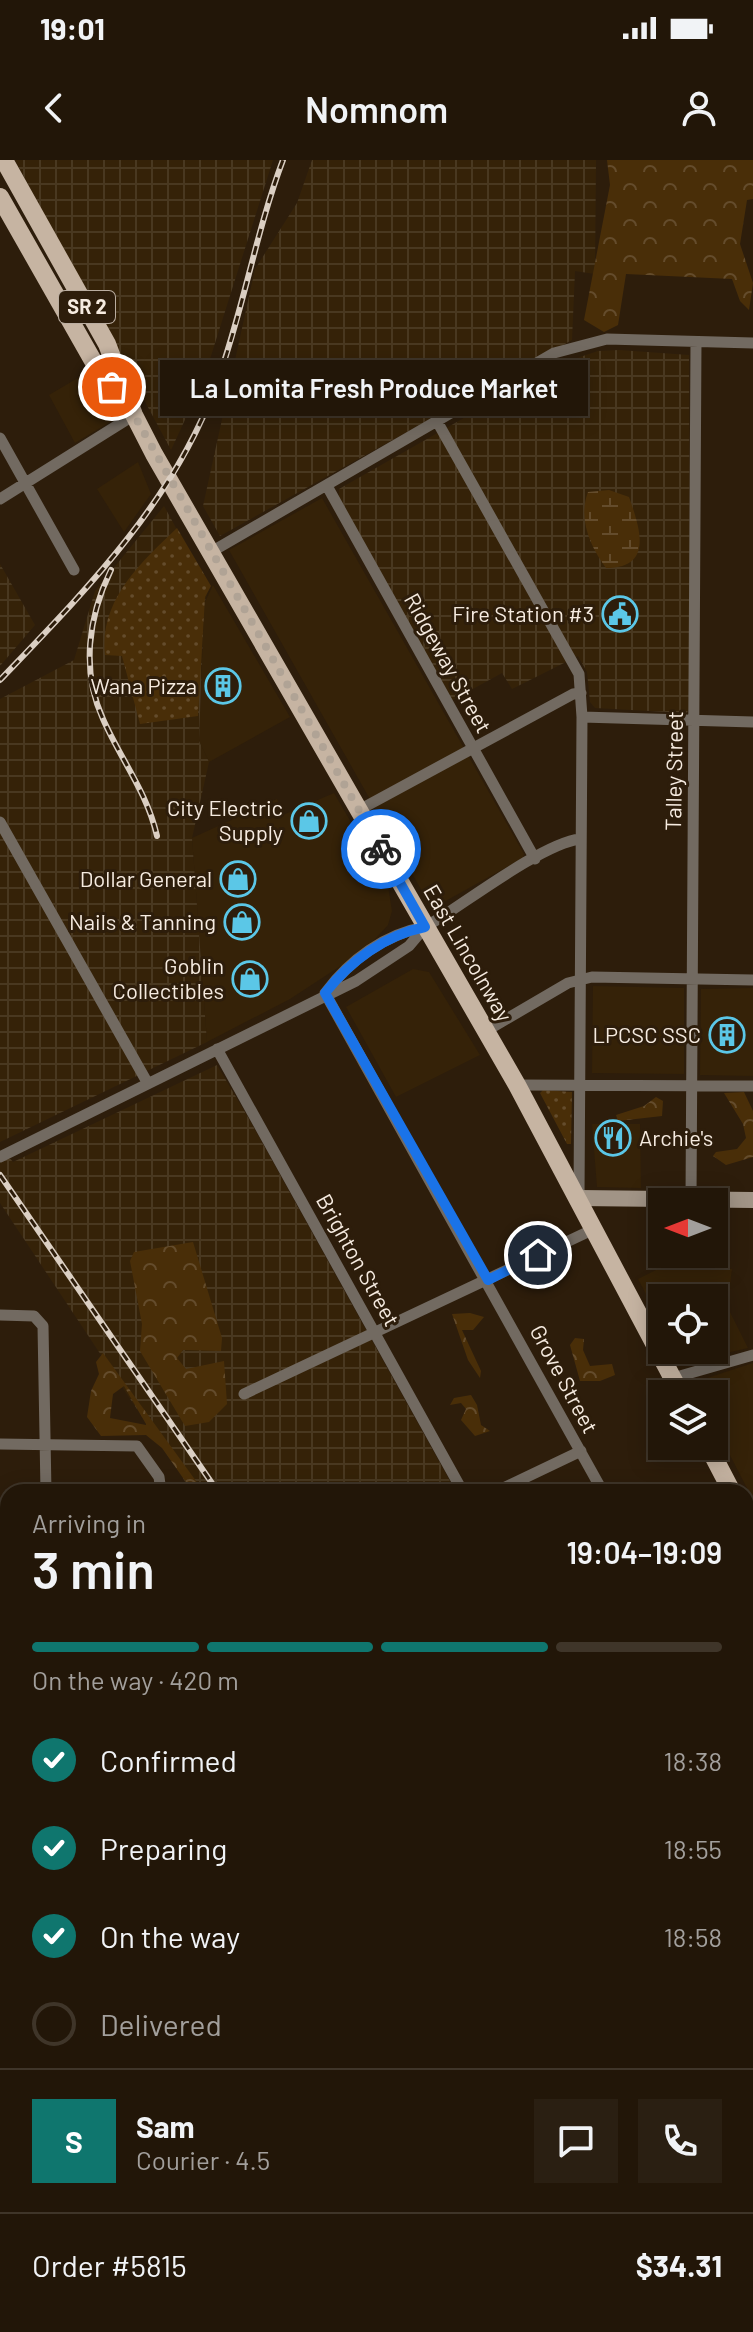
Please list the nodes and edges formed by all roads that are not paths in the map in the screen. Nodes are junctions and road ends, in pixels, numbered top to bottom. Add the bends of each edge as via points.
1 (3, 163) edge
2 (0, 197) edge
3 (696, 342) junction
4 (753, 343) edge
5 (134, 415) junction
6 (438, 423) junction
7 (0, 438) edge
8 (25, 483) junction
9 (327, 486) junction
10 (0, 499) edge
11 (211, 552) junction
12 (74, 570) dead end
13 (581, 693) junction
14 (582, 717) junction
15 (695, 721) junction
16 (753, 722) edge
17 (473, 750) junction
18 (359, 810) junction
19 (0, 822) edge
20 (580, 839) junction
21 (535, 859) junction
22 (425, 927) junction
23 (579, 980) junction
24 (693, 980) junction
25 (753, 980) edge
26 (325, 993) junction
27 (486, 1031) junction
28 (217, 1049) junction
29 (147, 1082) junction
30 (517, 1085) junction
31 (580, 1085) junction
32 (692, 1086) junction
33 (753, 1086) edge
34 (32, 1140) junction
35 (0, 1150) edge
36 (0, 1157) edge
37 (691, 1188) edge
38 (579, 1198) junction
39 (648, 1199) edge
40 (728, 1200) edge
41 (753, 1200) edge
42 (594, 1229) junction
43 (488, 1280) junction
44 (0, 1315) edge
45 (376, 1333) junction
46 (753, 1355) edge
47 (674, 1380) edge
48 (692, 1380) edge
49 (244, 1394) dead end
50 (0, 1444) edge
51 (45, 1444) junction
52 (581, 1451) junction
53 (715, 1460) edge
54 (46, 1484) edge
55 (160, 1484) edge
56 (459, 1484) edge
57 (512, 1484) edge
58 (599, 1484) edge
59 (728, 1484) edge

1 - 5 main road, East Lincolnway / SR 2 via 107,344
2 - 5 main road, East Lincolnway / SR 2 via 96,366
3 - 4 street
3 - 6 street via 585,343 531,365
3 - 15 street, Talley Street
5 - 8 street
5 - 11 main road, East Lincolnway / SR 2
6 - 9 street
6 - 13 street via 569,652
7 - 8 street
8 - 10 street
8 - 12 street
9 - 11 street
9 - 17 street, Ridgeway Street
11 - 18 main road, East Lincolnway / SR 2
13 - 14 street
13 - 17 street
14 - 15 street
14 - 20 street
15 - 16 street
15 - 24 street, Talley Street
17 - 18 street
17 - 21 street, Ridgeway Street
18 - 22 main road, East Lincolnway / SR 2
19 - 29 street
20 - 21 street
20 - 23 street
21 - 22 street
22 - 26 street via 409,946 356,981
22 - 27 main road, East Lincolnway / SR 2
23 - 24 street
23 - 27 street
23 - 31 street
24 - 25 street
24 - 32 street, Talley Street
26 - 28 street
26 - 43 street, Grove Street
27 - 30 main road, East Lincolnway / SR 2
28 - 29 street
28 - 45 street, Brighton Street
29 - 34 street
30 - 31 street
30 - 38 main road, East Lincolnway / SR 2
31 - 32 street
31 - 38 street
32 - 33 street
32 - 37 street, Talley Street
34 - 35 street
34 - 36 street
38 - 39 street
38 - 42 main road, East Lincolnway / SR 2
40 - 41 street
42 - 43 street
42 - 47 main road, East Lincolnway / SR 2
43 - 45 street
43 - 52 street, Grove Street
44 - 51 street via 29,1314 39,1319 44,1333
45 - 49 street
45 - 56 street, Brighton Street
46 - 48 street
50 - 51 street
51 - 54 street
51 - 55 street via 137,1446
52 - 57 street
52 - 58 street, Grove Street
53 - 59 main road

